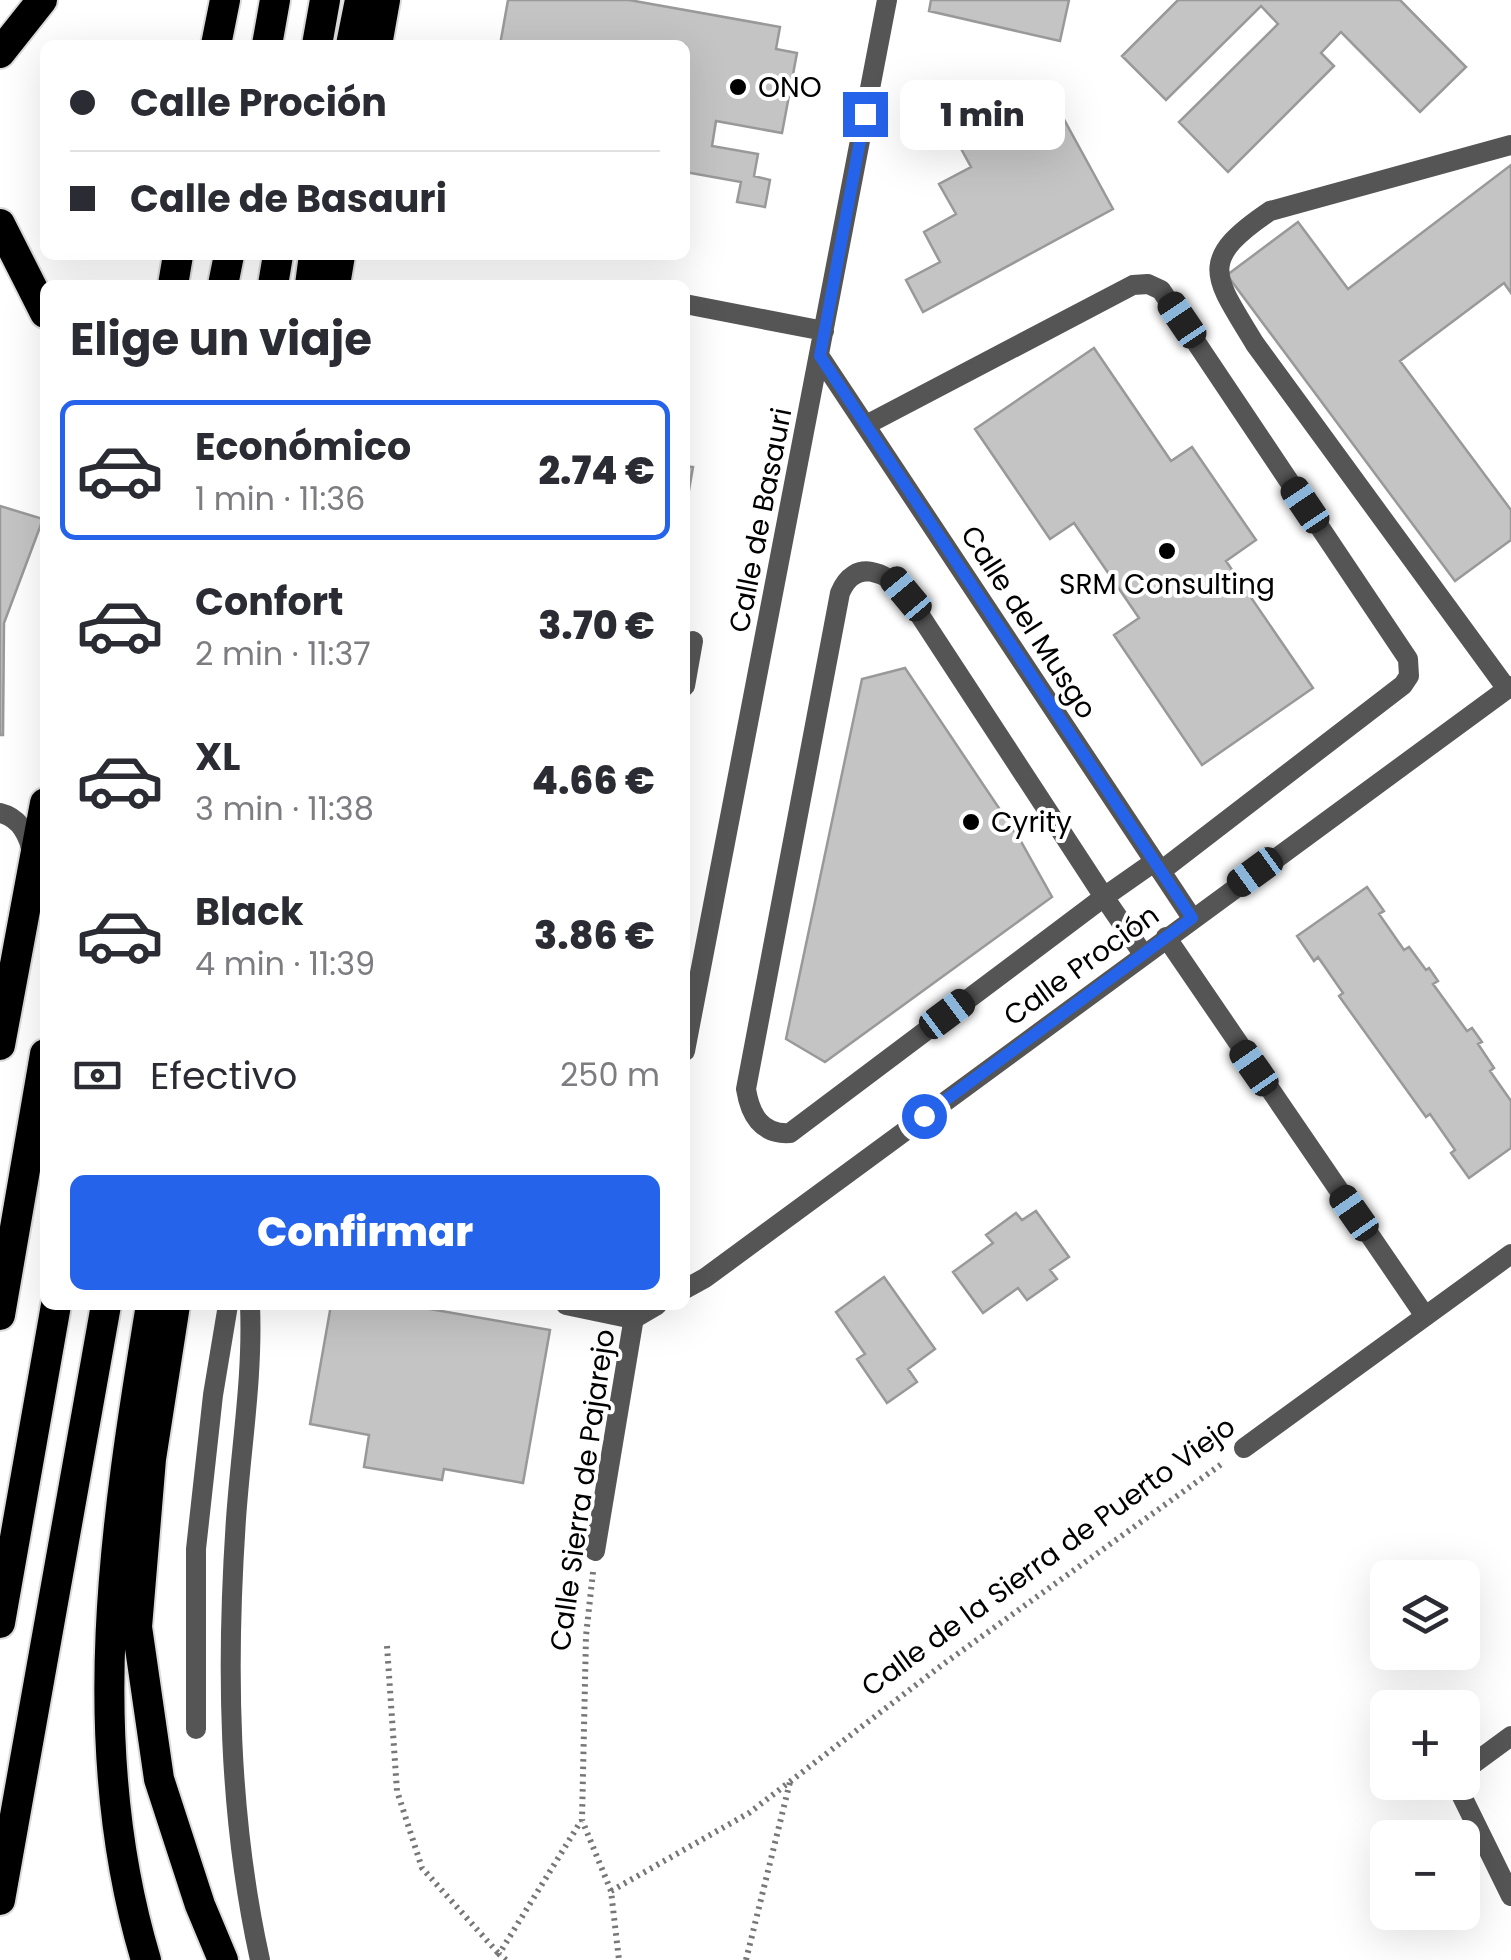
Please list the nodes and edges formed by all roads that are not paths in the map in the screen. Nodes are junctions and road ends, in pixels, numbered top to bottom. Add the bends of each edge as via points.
1 (42, 0) edge
2 (225, 0) edge
3 (275, 0) edge
4 (325, 0) edge
5 (360, 0) edge
6 (385, 0) edge
7 (887, 0) edge
8 (217, 40) edge
9 (268, 40) edge
10 (318, 40) edge
11 (352, 40) edge
12 (378, 40) edge
13 (0, 53) edge
14 (1511, 145) edge
15 (0, 224) edge
16 (40, 303) edge
17 (690, 305) edge
18 (824, 330) junction
19 (820, 356) junction
20 (866, 426) junction
21 (693, 642) dead end
22 (690, 658) edge
23 (1509, 688) edge
24 (0, 814) edge
25 (40, 832) edge
26 (1158, 867) junction
27 (33, 870) junction
28 (1104, 897) junction
29 (1192, 918) junction
30 (1166, 937) junction
31 (1143, 954) junction
32 (690, 1025) edge
33 (0, 1045) edge
34 (40, 1083) edge
35 (1511, 1254) edge
36 (690, 1286) edge
37 (55, 1310) edge
38 (105, 1310) edge
39 (151, 1310) edge
40 (174, 1310) edge
41 (227, 1310) edge
42 (250, 1310) edge
43 (634, 1312) edge
44 (0, 1315) edge
45 (1425, 1316) junction
46 (1244, 1448) road end
47 (596, 1552) road end
48 (0, 1623) edge
49 (196, 1730) dead end
50 (1511, 1736) edge
51 (1480, 1759) edge
52 (1464, 1800) edge
53 (1511, 1896) edge
54 (0, 1900) edge
55 (146, 1960) edge
56 (222, 1960) edge
57 (260, 1960) edge

1 - 13 highway
2 - 8 highway
3 - 9 highway
4 - 10 highway
5 - 11 highway
6 - 12 highway
7 - 18 street, Calle de Basauri
14 - 23 street via 1270,211 1222,253 1216,272 1255,344
15 - 16 highway
17 - 18 street
18 - 19 street, Calle de Basauri
19 - 20 street, Calle del Musgo
19 - 32 street, Calle de Basauri
20 - 26 street, Calle del Musgo
20 - 26 street via 1133,285 1148,284 1161,290 1408,659 1404,685
21 - 22 street
23 - 29 street, Calle Proción
24 - 27 street via 24,832
25 - 27 highway
26 - 28 street
26 - 29 street, Calle del Musgo
27 - 33 highway
28 - 28 street via 906,594 880,572 854,574 840,593 746,1088 757,1121 778,1134 790,1132
28 - 31 street
29 - 30 street, Calle Proción
30 - 31 street, Calle Proción
30 - 45 street
31 - 36 street, Calle Proción
34 - 44 highway
35 - 45 street, Calle de la Sierra de Puerto Viejo
37 - 48 highway
38 - 54 highway
39 - 55 highway via 119,1511 107,1678 118,1836
40 - 56 highway via 151,1459 136,1627 159,1779
41 - 49 street via 196,1550
42 - 57 street via 231,1697 240,1856
43 - 47 street, Calle Sierra de Pajarejo
45 - 46 street, Calle de la Sierra de Puerto Viejo
50 - 51 street
52 - 53 street

